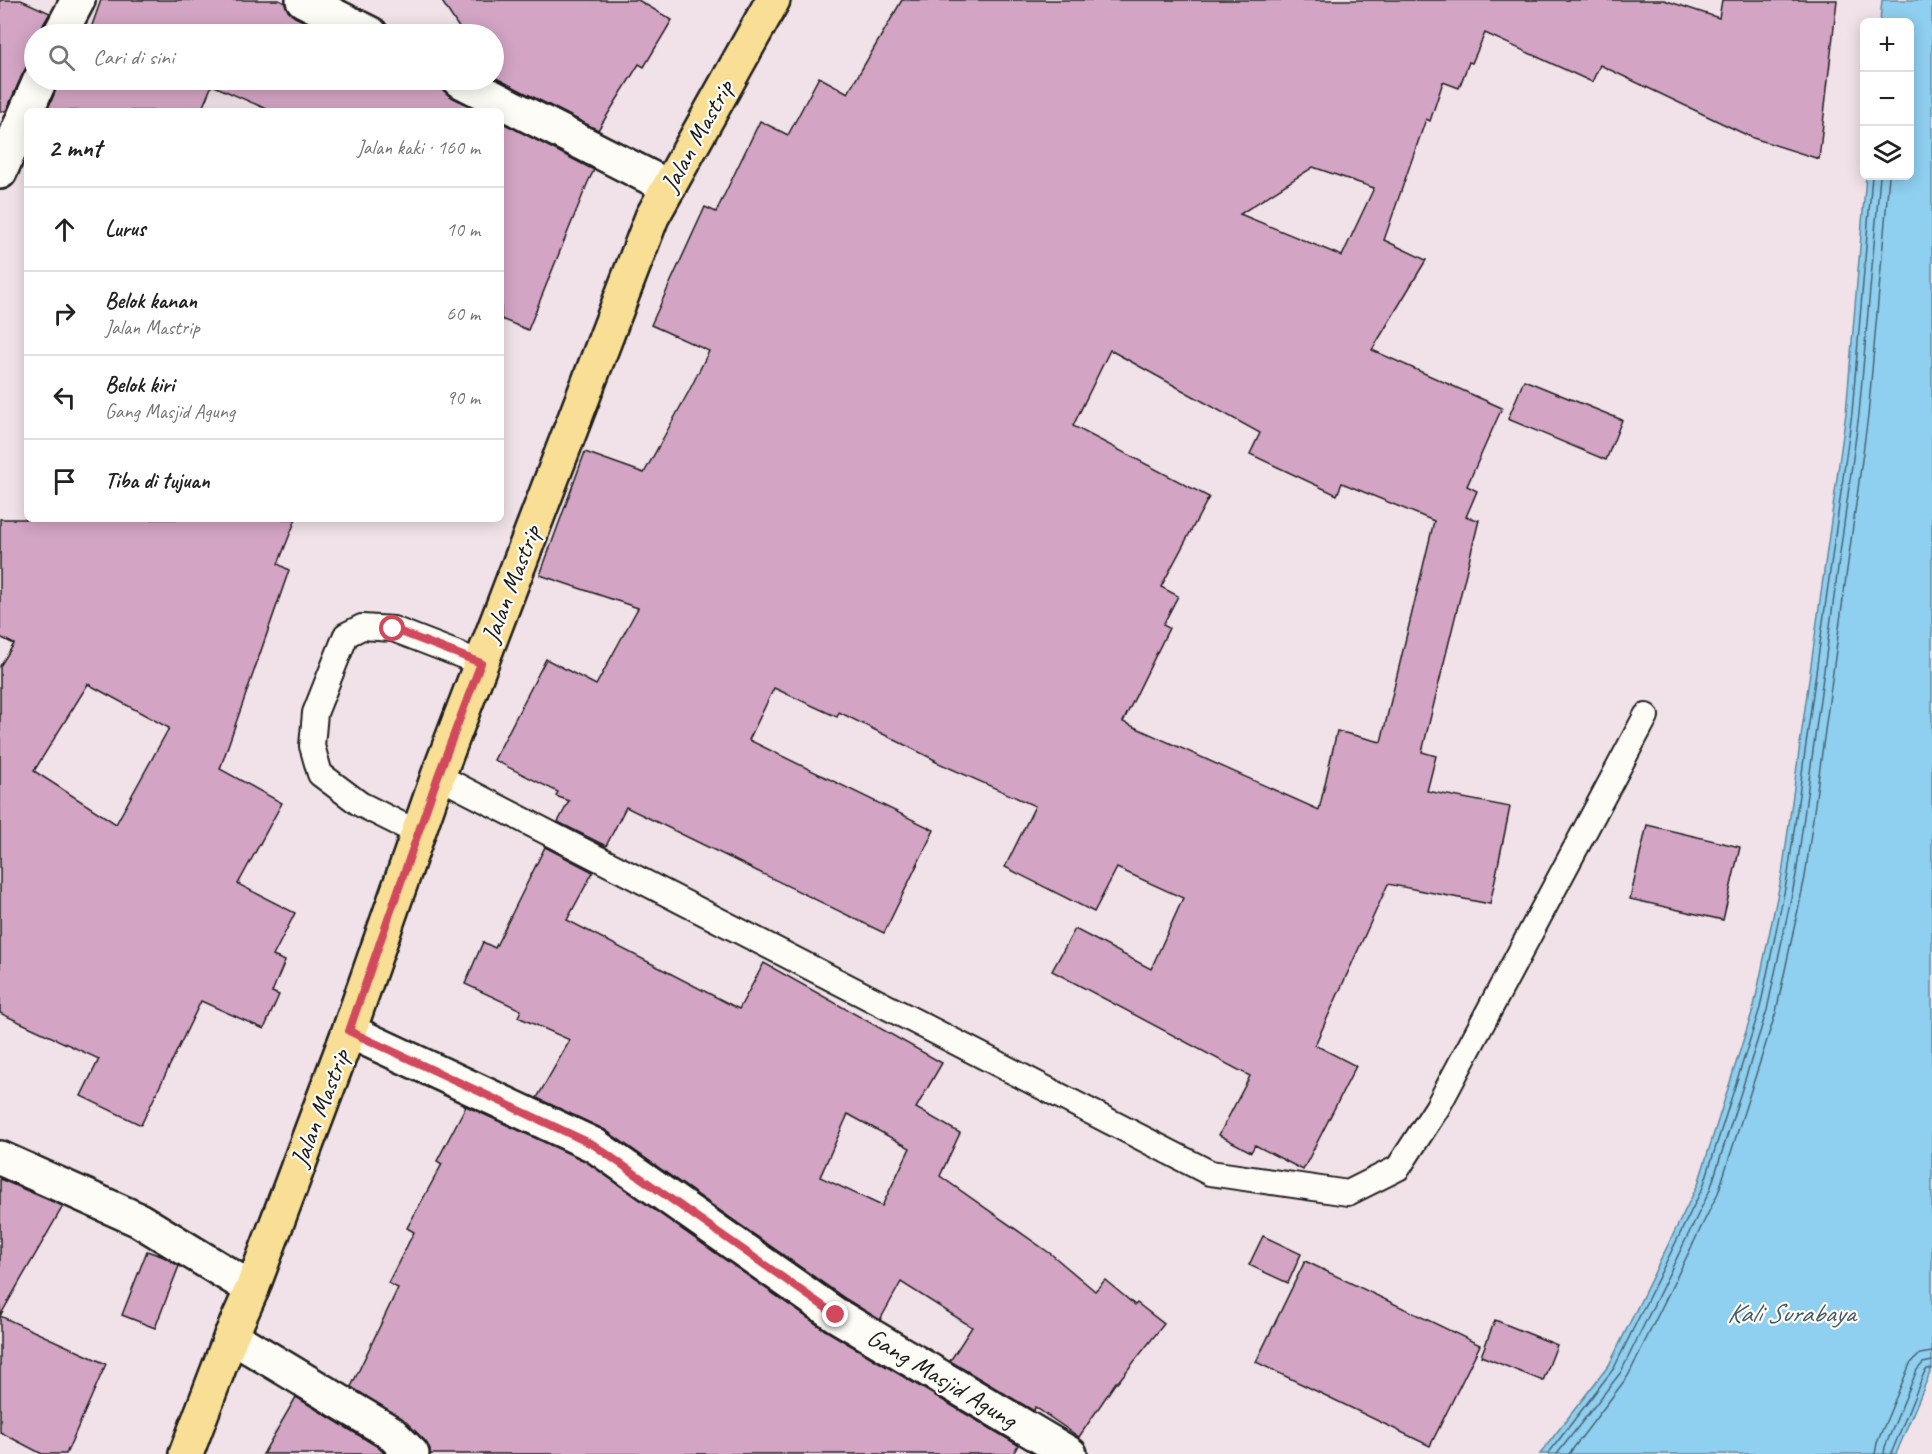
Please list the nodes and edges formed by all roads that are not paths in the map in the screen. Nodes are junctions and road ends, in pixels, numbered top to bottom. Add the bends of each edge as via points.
1 (78, 0) edge
2 (303, 0) edge
3 (773, 0) edge
4 (65, 24) edge
5 (351, 24) edge
6 (36, 90) edge
7 (479, 90) edge
8 (28, 108) edge
9 (24, 117) edge
10 (0, 172) edge
11 (669, 187) junction
12 (481, 663) junction
13 (1646, 716) dead end
14 (438, 776) junction
15 (418, 834) junction
16 (349, 1031) junction
17 (0, 1158) edge
18 (252, 1289) junction
19 (231, 1336) junction
20 (186, 1454) edge
21 (412, 1454) edge
22 (1070, 1454) edge

1 - 4 street
2 - 5 street
3 - 11 main road, Jalan Mastrip
6 - 8 street
7 - 11 street
9 - 10 street
11 - 12 main road, Jalan Mastrip via 652,217
12 - 14 main road, Jalan Mastrip
12 - 15 lane via 393,629 362,627 346,634 315,713 312,746 320,774 360,804
13 - 14 lane via 1437,1108 1398,1168 1348,1193 1210,1173
14 - 15 main road, Jalan Mastrip
15 - 16 main road, Jalan Mastrip
16 - 18 main road, Jalan Mastrip
16 - 22 street, Gang Masjid Agung via 594,1145 836,1315
17 - 18 street via 139,1220
18 - 19 main road, Jalan Mastrip
19 - 20 main road, Jalan Mastrip
19 - 21 street via 390,1432

